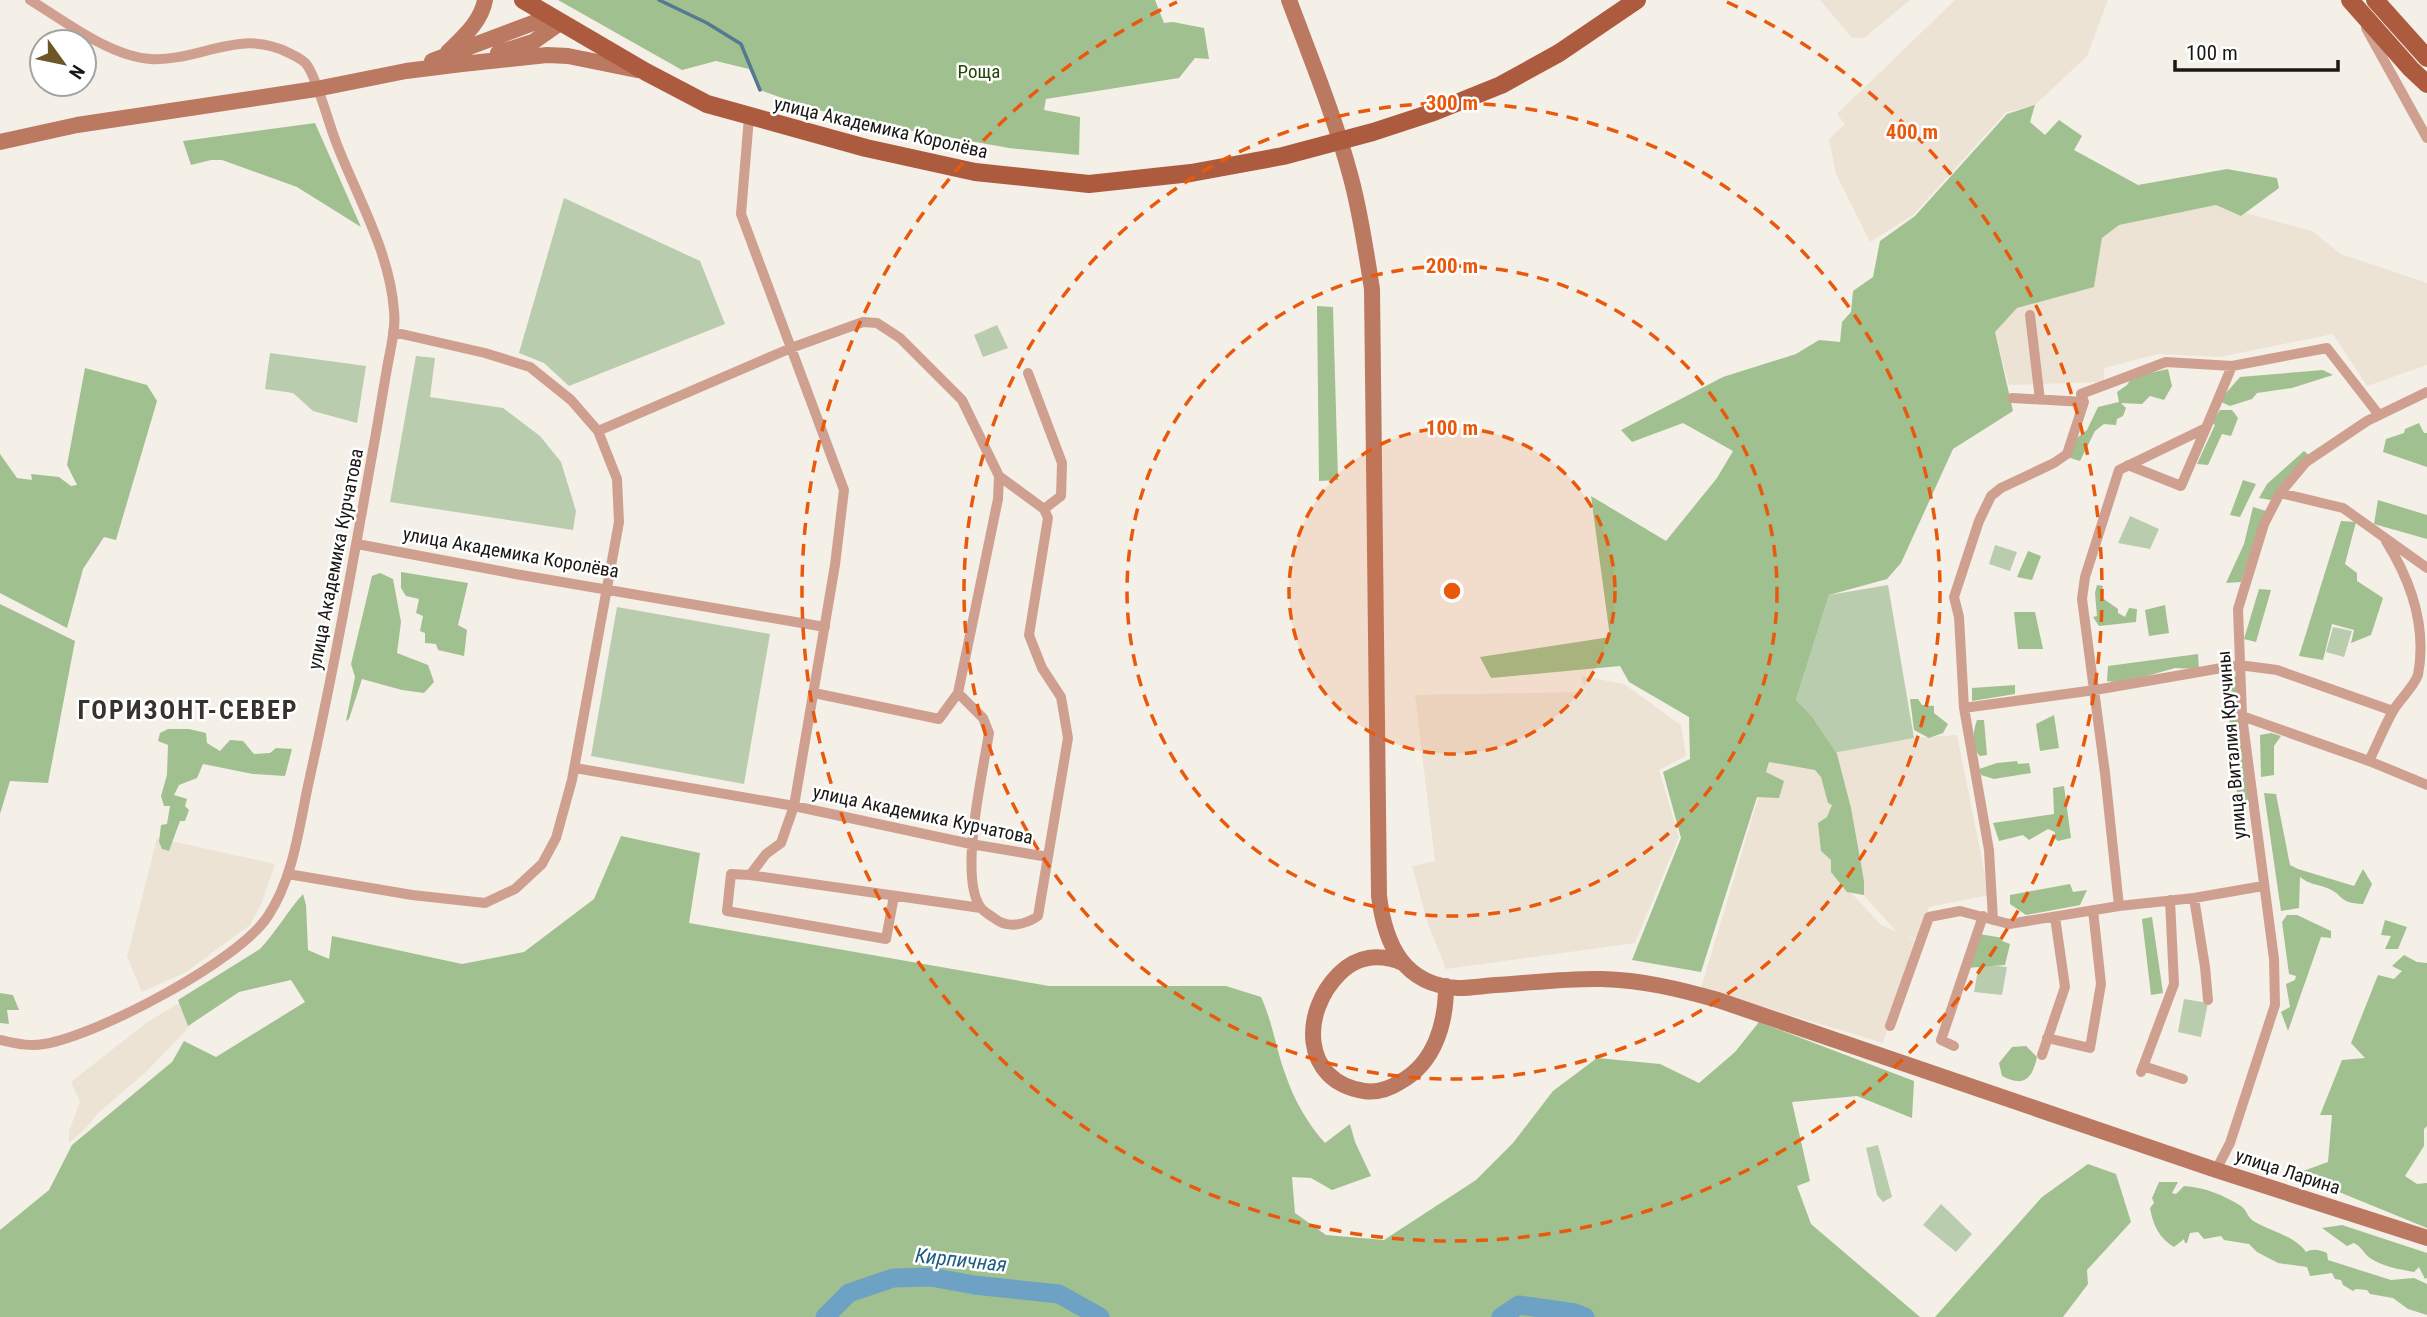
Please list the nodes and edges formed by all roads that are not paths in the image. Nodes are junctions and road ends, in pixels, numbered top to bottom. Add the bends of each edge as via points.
1 (30, 0) edge
2 (485, 0) edge
3 (523, 0) edge
4 (1289, 0) edge
5 (1637, 0) edge
6 (2375, 0) edge
7 (2351, 2) edge
8 (554, 20) junction
9 (2424, 50) edge
10 (444, 57) junction
11 (462, 64) junction
12 (406, 71) junction
13 (646, 72) junction
14 (2427, 84) edge
15 (316, 89) junction
16 (749, 117) junction
17 (2427, 138) edge
18 (1340, 141) junction
19 (0, 142) edge
20 (2030, 315) dead end
21 (393, 332) junction
22 (791, 348) junction
23 (2232, 366) junction
24 (1028, 373) dead end
25 (2427, 391) edge
26 (2012, 398) dead end
27 (2040, 400) junction
28 (2084, 402) junction
29 (2379, 415) junction
30 (2206, 429) junction
31 (598, 430) junction
32 (2128, 465) junction
33 (999, 476) junction
34 (2280, 493) junction
35 (1044, 509) junction
36 (2386, 541) junction
37 (356, 544) junction
38 (2427, 568) edge
39 (606, 590) junction
40 (825, 627) junction
41 (2239, 665) junction
42 (2095, 690) junction
43 (814, 693) junction
44 (958, 693) junction
45 (1964, 708) junction
46 (2393, 711) junction
47 (2242, 716) junction
48 (2370, 761) junction
49 (575, 768) junction
50 (2427, 785) edge
51 (794, 806) junction
52 (971, 844) junction
53 (1048, 857) junction
54 (288, 874) junction
55 (750, 875) junction
56 (2263, 886) junction
57 (894, 896) junction
58 (2194, 898) junction
59 (2170, 900) junction
60 (2119, 906) junction
61 (981, 908) junction
62 (2093, 910) junction
63 (2055, 916) junction
64 (1988, 918) junction
65 (1402, 963) junction
66 (1446, 986) junction
67 (2208, 1000) dead end
68 (1890, 1026) dead end
69 (2047, 1038) junction
70 (0, 1040) edge
71 (1954, 1046) dead end
72 (2042, 1055) dead end
73 (2183, 1079) dead end
74 (2216, 1170) junction
75 (2427, 1238) edge

1 - 15 street, улица Академика Курчатова via 82,33 150,59 237,42 285,51 306,63
2 - 10 main road via 476,23
3 - 8 main road, улица Академика Королёва
4 - 18 main road
5 - 18 main road, улица Академика Королёва via 1559,54 1501,85
6 - 9 main road
7 - 14 main road
7 - 17 street
8 - 10 main road
8 - 11 main road via 533,42
8 - 13 main road, улица Академика Королёва
10 - 12 main road
11 - 12 main road
11 - 13 main road via 547,55
12 - 15 main road
13 - 16 main road, улица Академика Королёва via 707,104
15 - 19 main road via 77,125
15 - 21 street, улица Академика Курчатова via 382,253 392,293
16 - 18 main road, улица Академика Королёва via 975,172 1089,184 1191,173
16 - 22 street, улица Академика Королёва via 741,214
18 - 65 main road via 1361,219 1372,289 1379,896 1382,922
20 - 27 street
21 - 31 street via 530,367 571,400
21 - 37 street, улица Академика Курчатова
22 - 31 street
22 - 33 street via 863,322 877,323 900,338 962,400
22 - 40 street, улица Академика Королёва via 844,489
23 - 28 street via 2166,362 2081,394
23 - 29 street via 2327,348
23 - 30 street
24 - 35 street via 1062,463 1062,496
25 - 29 street, улица Виталия Кручины
26 - 27 street
27 - 28 street
28 - 45 street via 2067,454 2001,488 1991,496 1979,521 1954,597
29 - 34 street, улица Виталия Кручины via 2306,462
30 - 32 street
30 - 32 street via 2181,486
31 - 39 street via 617,479 619,522
32 - 42 street via 2119,470 2085,578 2082,599
33 - 35 street
33 - 44 street
34 - 36 street via 2343,508
34 - 41 street, улица Виталия Кручины via 2264,524 2238,609
35 - 53 street, улица Академика Курчатова via 1048,518 1028,635 1061,697 1068,738
36 - 38 street
36 - 46 street via 2418,605 2423,640 2417,677
37 - 39 street, улица Академика Королёва
37 - 54 street, улица Академика Курчатова
39 - 40 street, улица Академика Королёва
39 - 49 street
40 - 43 street, улица Академика Королёва
41 - 42 street
41 - 46 street via 2277,670
41 - 47 street, улица Виталия Кручины
42 - 45 street
42 - 60 street
43 - 44 street via 939,719
43 - 51 street, улица Академика Курчатова
44 - 52 street via 983,718 989,733
45 - 64 street via 1989,850
46 - 48 street
47 - 48 street
47 - 56 street, улица Виталия Кручины
48 - 50 street
49 - 51 street, улица Академика Курчатова
49 - 54 street via 556,838 542,864 515,889 485,903
51 - 52 street, улица Академика Курчатова
51 - 55 street via 780,843
52 - 53 street, улица Академика Курчатова
52 - 61 street via 972,887
53 - 61 street via 1038,916 1027,924 1002,924
54 - 70 street, улица Академика Курчатова via 263,924 231,953 111,1021 68,1038 32,1046
55 - 57 street
55 - 57 street via 731,874 727,911 886,939
56 - 58 street
56 - 74 street, улица Виталия Кручины via 2274,960 2275,1005 2230,1143
57 - 61 street
58 - 59 street
58 - 67 street
59 - 60 street
59 - 73 street via 2174,984 2142,1069
60 - 62 street
62 - 63 street
62 - 69 street via 2101,985 2090,1048
63 - 64 street via 2009,924
63 - 69 street via 2065,986
64 - 68 street via 1960,911 1928,918
64 - 71 street via 1941,1040
65 - 66 main road via 1421,978
65 - 66 main road via 1385,957 1361,959 1341,972 1321,997 1314,1014 1313,1045 1340,1082 1377,1091 1421,1068 1441,1028
66 - 74 main road, улица Ларина via 1600,979 1674,987
69 - 72 street
74 - 75 main road, улица Ларина

